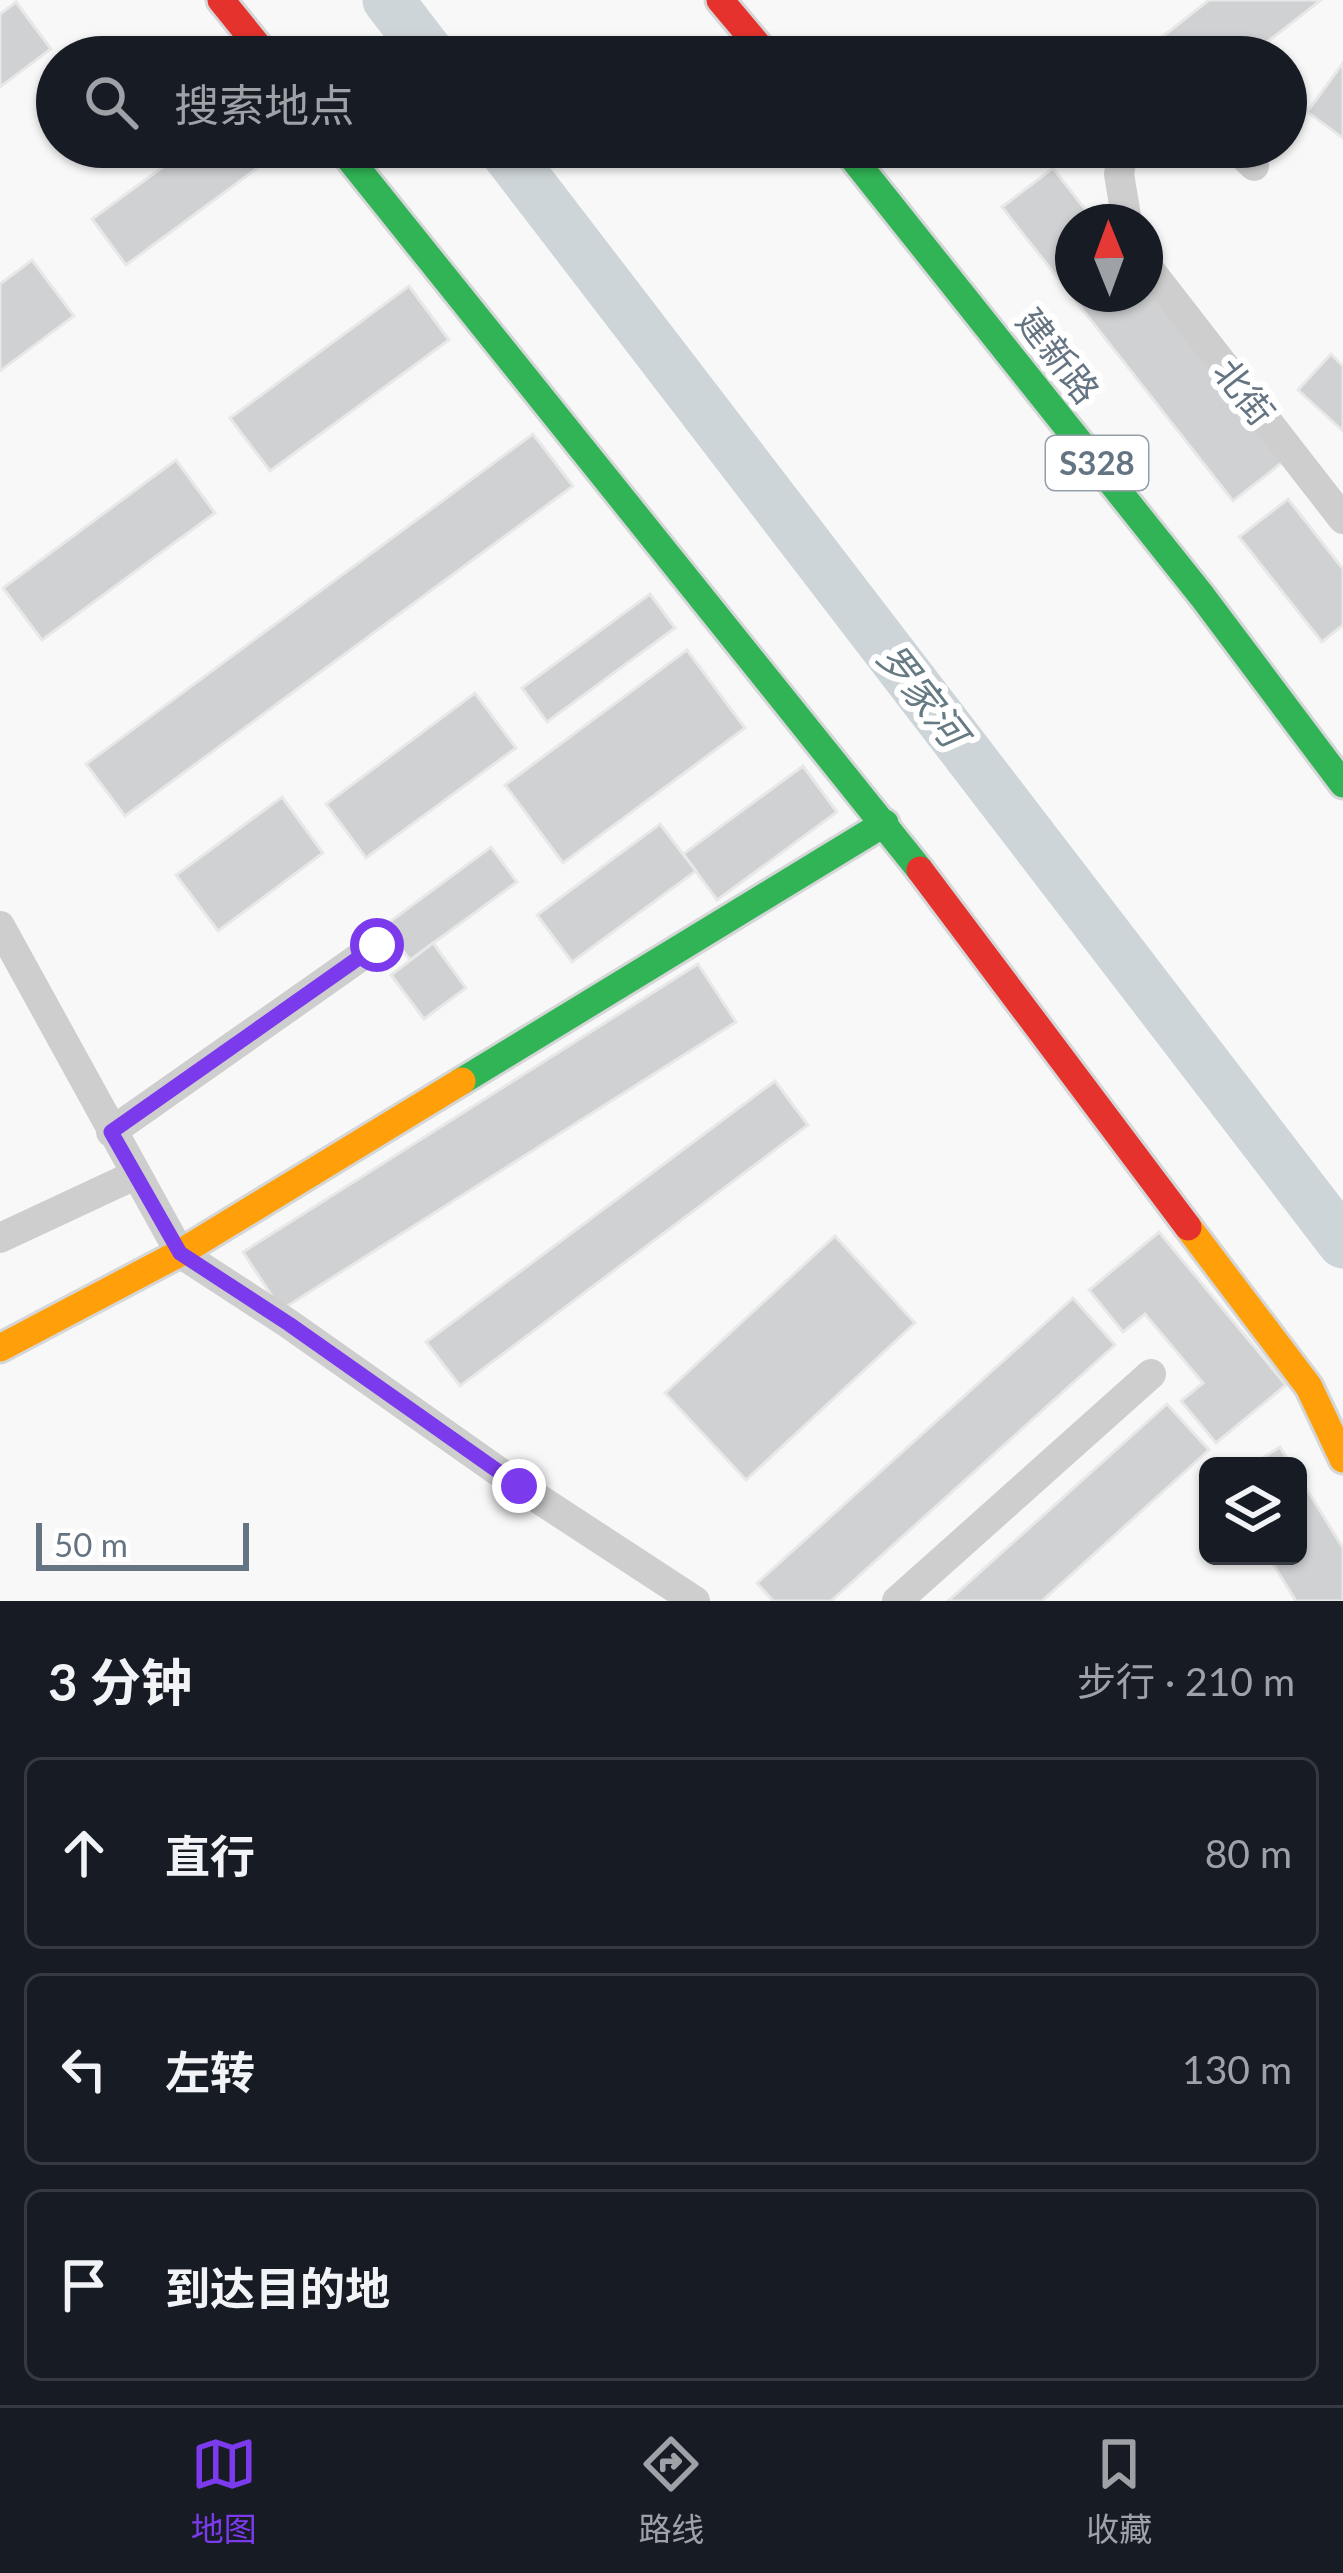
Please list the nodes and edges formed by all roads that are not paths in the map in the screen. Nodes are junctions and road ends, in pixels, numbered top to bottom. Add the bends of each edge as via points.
1 (221, 0) edge
2 (719, 0) edge
3 (250, 36) edge
4 (750, 36) edge
5 (357, 168) edge
6 (861, 168) edge
7 (1120, 168) edge
8 (1124, 204) edge
9 (1163, 287) edge
10 (1343, 519) edge
11 (1343, 784) edge
12 (885, 823) junction
13 (0, 926) edge
14 (377, 945) dead end
15 (111, 1132) junction
16 (135, 1175) junction
17 (0, 1238) edge
18 (180, 1253) junction
19 (0, 1348) edge
20 (1151, 1374) dead end
21 (1343, 1459) edge
22 (695, 1601) edge
23 (897, 1601) edge

1 - 3 street
2 - 4 street
5 - 12 street
6 - 11 street, 建新路 / S328
7 - 8 street
9 - 10 street, 北街
12 - 18 street
12 - 21 street via 1309,1387
13 - 15 street
14 - 15 street
15 - 16 street
16 - 17 street
16 - 18 street
18 - 19 street
18 - 22 street
20 - 23 street

